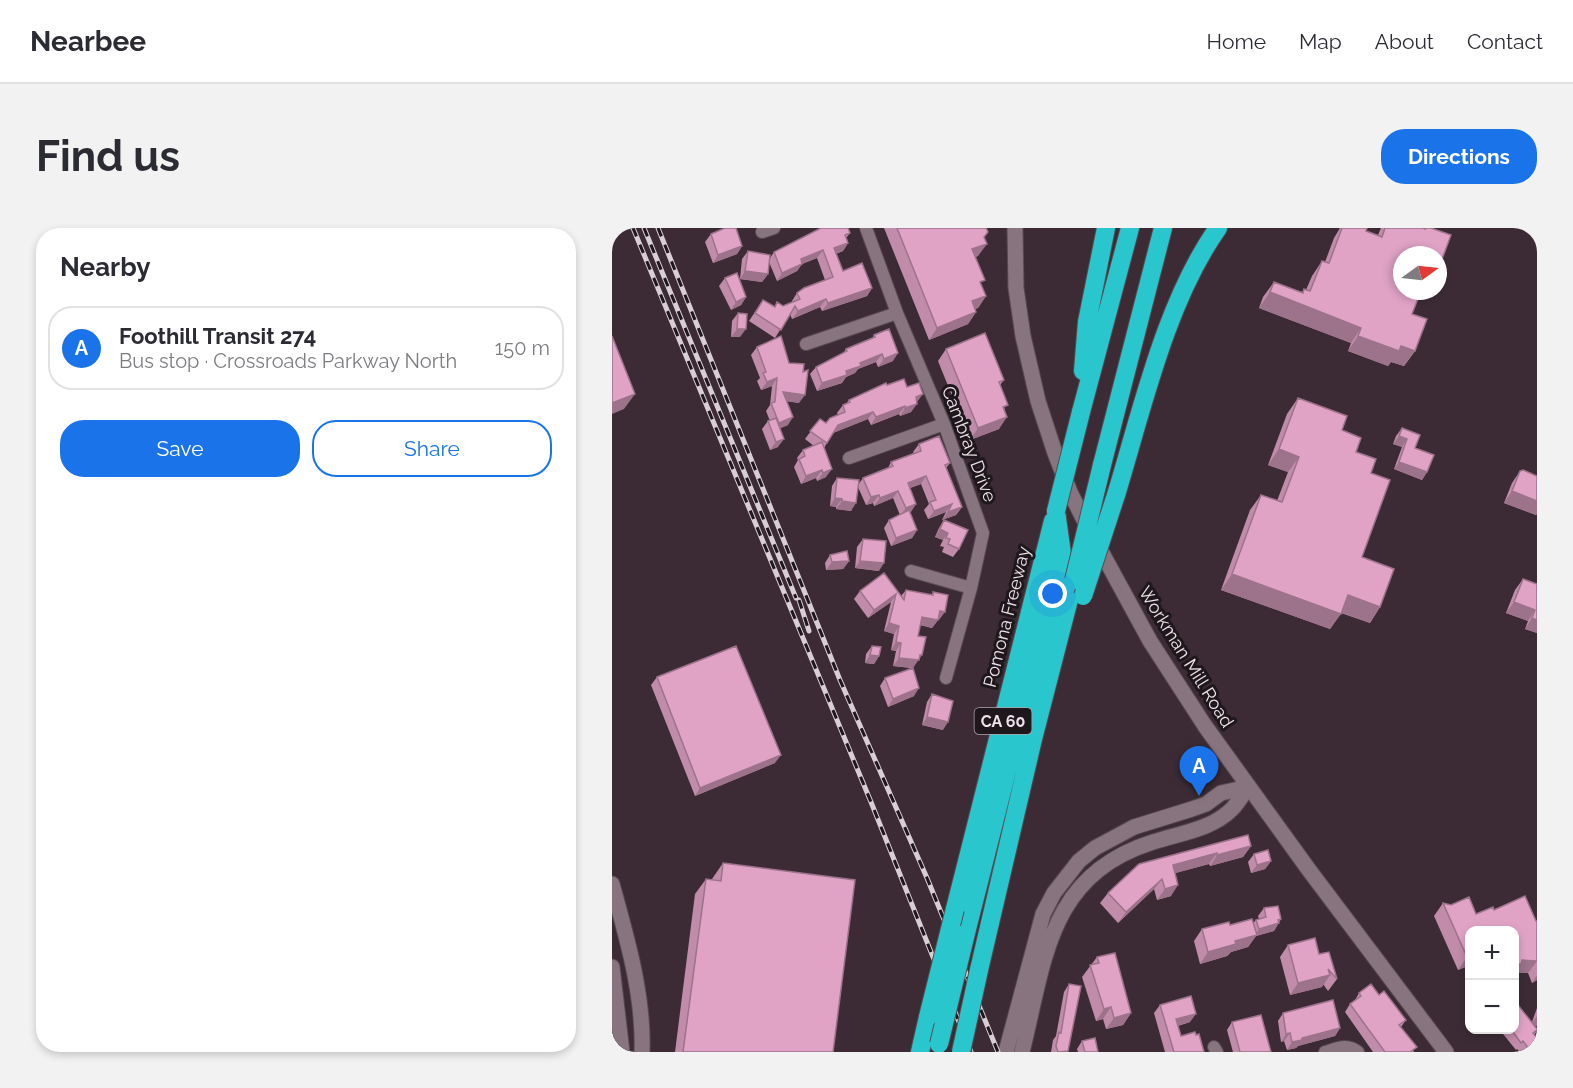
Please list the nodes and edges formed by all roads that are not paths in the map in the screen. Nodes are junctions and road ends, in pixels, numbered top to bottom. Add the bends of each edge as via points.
1 (774, 228) edge
2 (866, 228) edge
3 (1015, 228) edge
4 (1106, 228) edge
5 (1130, 228) edge
6 (1163, 228) edge
7 (1218, 228) edge
8 (762, 232) dead end
9 (897, 314) junction
10 (806, 344) dead end
11 (1081, 412) junction
12 (944, 424) junction
13 (849, 458) dead end
14 (1056, 512) junction
15 (911, 571) dead end
16 (971, 588) junction
17 (1078, 588) junction
18 (946, 678) dead end
19 (1248, 787) junction
20 (612, 884) edge
21 (612, 967) edge
22 (1008, 1044) edge
23 (938, 1048) edge
24 (1440, 1050) edge
25 (622, 1052) edge
26 (642, 1052) edge
27 (920, 1052) edge
28 (962, 1052) edge
29 (1022, 1052) edge
30 (1325, 1052) edge
31 (1358, 1052) edge

1 - 8 street
2 - 9 street, Cambray Drive
3 - 19 street, Workman Mill Road via 1016,288 1023,336 1038,401 1070,492 1150,641
4 - 11 highway via 1087,322
5 - 11 highway, Pomona Freeway / CA 60
6 - 17 highway, CA 60, bridge via 1102,465
7 - 17 highway, bridge via 1186,282 1162,344 1116,495
9 - 10 street
9 - 12 street, Cambray Drive
11 - 14 highway, Pomona Freeway / CA 60, bridge
12 - 13 street
12 - 16 street, Cambray Drive via 983,533
14 - 23 highway, bridge via 1062,554
14 - 27 highway, Pomona Freeway / CA 60, bridge
15 - 16 street
16 - 18 street, Cambray Drive
17 - 28 highway, CA 60, bridge via 1033,739
19 - 22 street via 1221,793 1206,804 1134,827 1079,861 1042,914
19 - 24 street, Workman Mill Road
19 - 29 street via 1233,809 1216,821 1120,855 1076,890 1050,937
20 - 26 street via 638,994
21 - 25 street
30 - 31 street via 1344,1046

